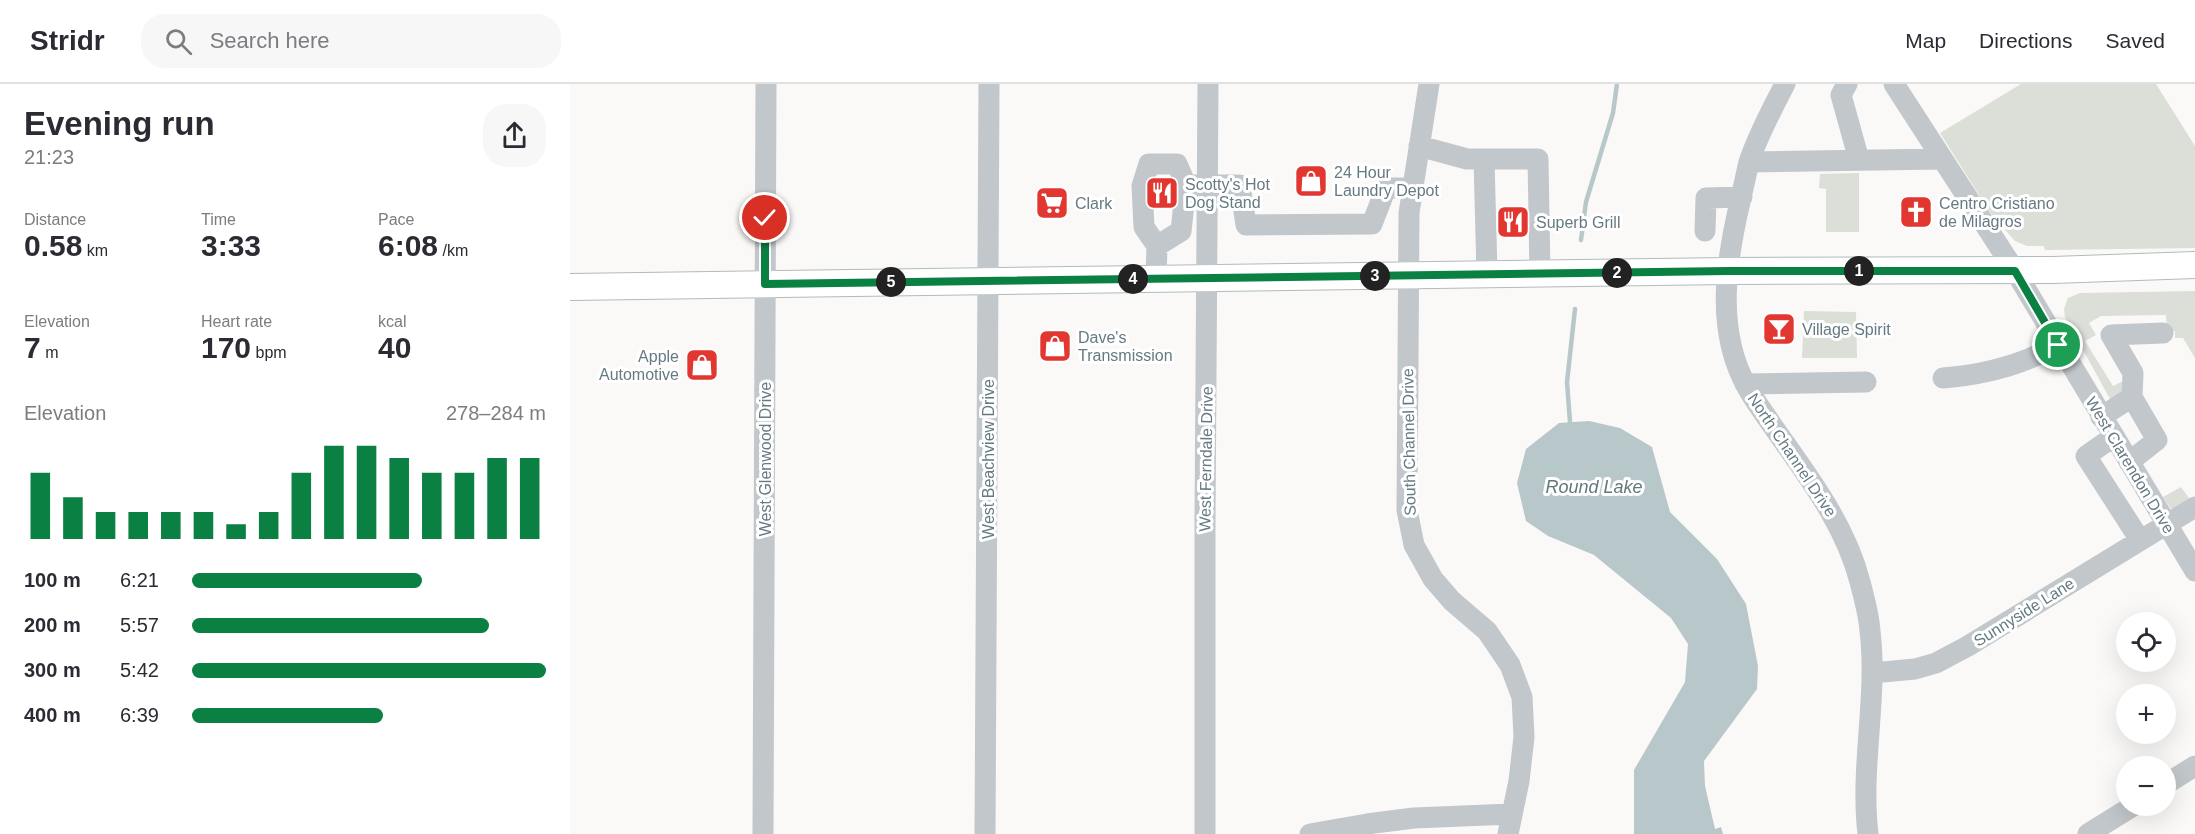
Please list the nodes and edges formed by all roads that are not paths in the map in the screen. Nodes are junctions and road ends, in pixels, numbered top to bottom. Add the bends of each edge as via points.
1 (766, 84) edge
2 (989, 84) edge
3 (1208, 84) edge
4 (1429, 84) edge
5 (1785, 84) edge
6 (1846, 84) edge
7 (1894, 84) edge
8 (1419, 146) junction
9 (1484, 159) junction
10 (1941, 159) junction
11 (1860, 160) junction
12 (1750, 162) junction
13 (1186, 184) junction
14 (1208, 186) junction
15 (1411, 188) junction
16 (1742, 197) junction
17 (1705, 231) dead end
18 (1157, 246) junction
19 (2195, 265) edge
20 (1729, 271) junction
21 (2015, 271) junction
22 (1487, 274) junction
23 (1539, 274) junction
24 (1408, 276) junction
25 (1208, 278) junction
26 (1156, 279) junction
27 (988, 281) junction
28 (765, 284) junction
29 (570, 287) edge
30 (2163, 333) dead end
31 (2058, 345) junction
32 (1943, 378) dead end
33 (1866, 382) dead end
34 (1745, 384) junction
35 (2132, 398) junction
36 (2101, 417) junction
37 (2113, 437) junction
38 (2129, 462) junction
39 (2195, 507) edge
40 (2166, 524) junction
41 (2140, 540) junction
42 (2195, 571) edge
43 (1872, 673) junction
44 (2195, 766) edge
45 (2176, 778) edge
46 (2117, 816) edge
47 (1509, 824) edge
48 (763, 834) edge
49 (985, 834) edge
50 (1205, 834) edge
51 (1310, 834) edge
52 (1868, 834) edge
53 (2088, 834) edge

1 - 28 street, West Glenwood Drive
2 - 27 street, West Beachview Drive
3 - 14 street, West Ferndale Drive
4 - 8 street, South Channel Drive
5 - 12 street, North Channel Drive
6 - 11 street via 1841,95
7 - 10 street, West Clarendon Drive
8 - 9 street via 1467,159
8 - 15 street, South Channel Drive
9 - 22 street
9 - 23 street via 1538,159
10 - 11 street
10 - 21 street, West Clarendon Drive
11 - 12 street
12 - 16 street, North Channel Drive
13 - 14 street
13 - 18 street via 1181,231
13 - 18 street via 1178,164 1149,164 1142,186 1144,227
14 - 15 street via 1240,185 1246,225 1372,224 1386,188
14 - 25 street, West Ferndale Drive
15 - 24 street, South Channel Drive
16 - 17 street via 1706,198
16 - 20 street, North Channel Drive
18 - 26 street
19 - 21 main road
20 - 21 main road
20 - 23 main road
20 - 34 street, North Channel Drive via 1728,330 1735,363
21 - 31 street, West Clarendon Drive
22 - 23 main road
22 - 24 main road
24 - 25 main road
24 - 47 street, South Channel Drive via 1407,510 1414,545 1433,579 1487,631 1510,665 1522,698 1524,737
25 - 26 main road
25 - 50 street, West Ferndale Drive
26 - 27 main road
27 - 28 main road
27 - 49 street, West Beachview Drive
28 - 29 main road
28 - 48 street, West Glenwood Drive
30 - 35 street via 2111,335 2133,373
31 - 32 street via 2003,367
31 - 36 street, West Clarendon Drive
33 - 34 street
34 - 43 street, North Channel Drive via 1830,510 1846,543 1860,580 1870,630
35 - 36 street
35 - 38 street via 2157,440
36 - 37 street, West Clarendon Drive
37 - 38 street, West Clarendon Drive
37 - 41 street via 2086,456
38 - 40 street, West Clarendon Drive
39 - 40 street, Sunnyside Lane
40 - 41 street, Sunnyside Lane
40 - 42 street, West Clarendon Drive
41 - 43 street, Sunnyside Lane via 1936,663
43 - 52 street, North Channel Drive via 1864,805
44 - 45 street
46 - 53 street
47 - 51 street via 1414,818

